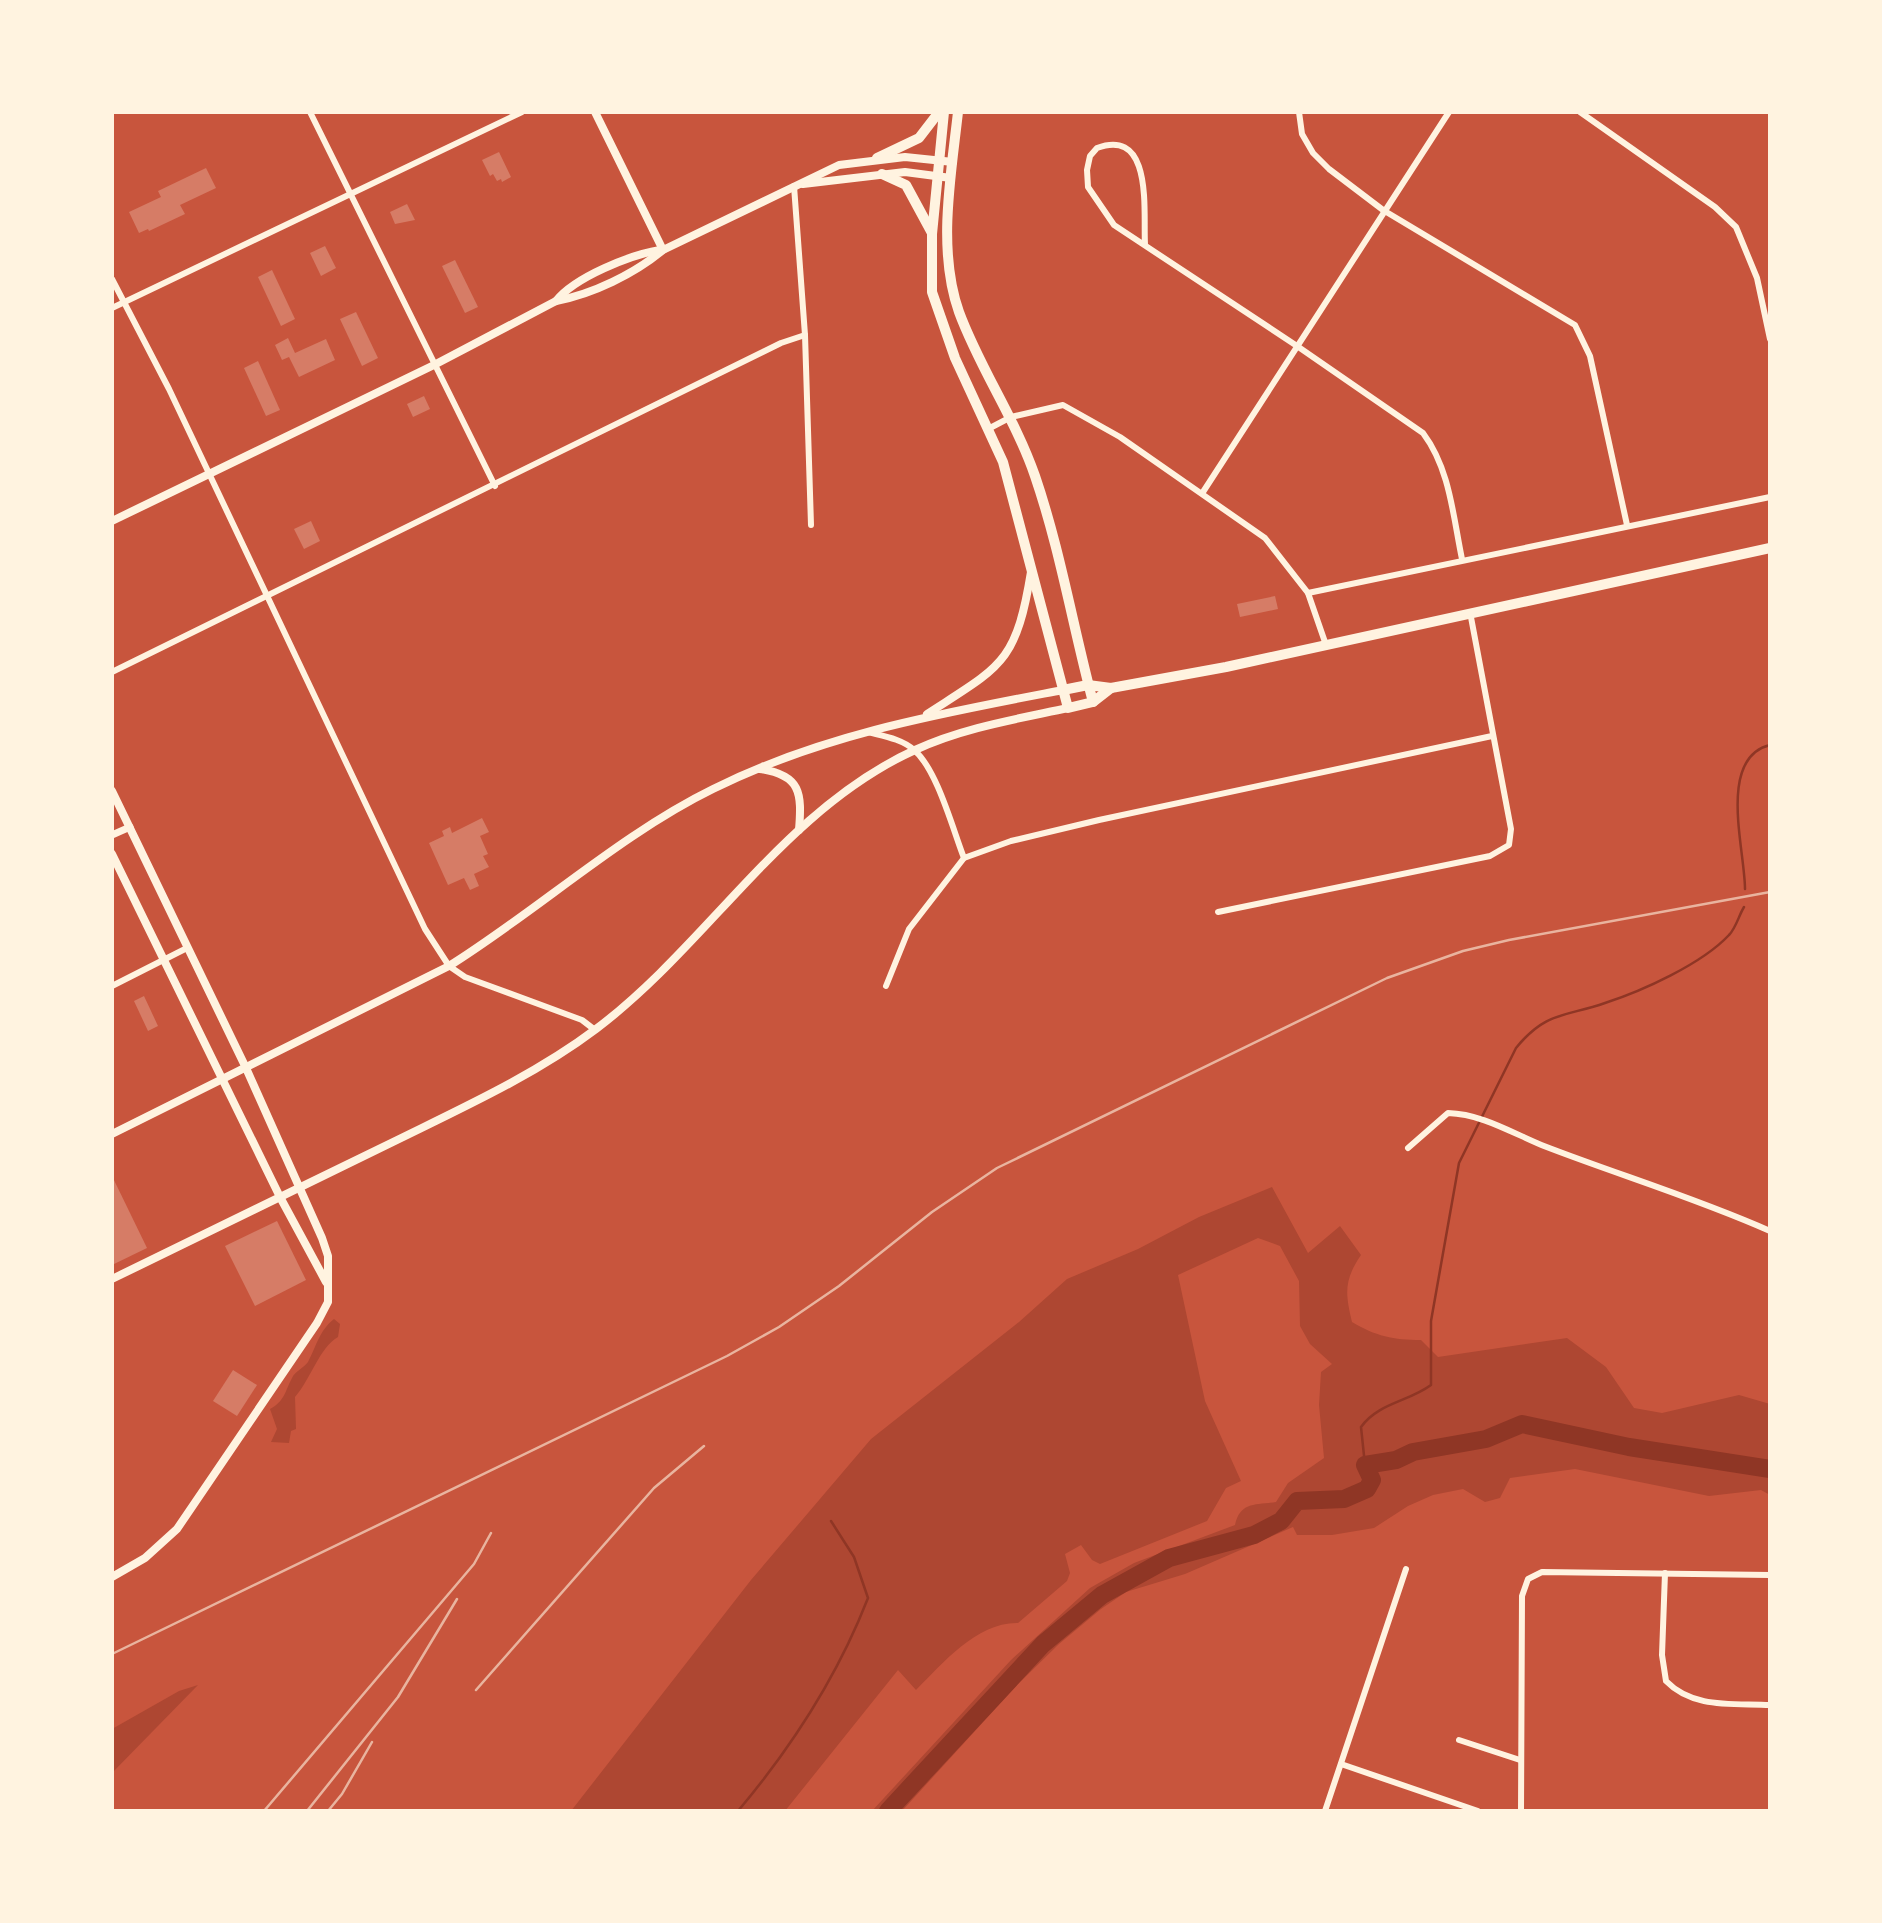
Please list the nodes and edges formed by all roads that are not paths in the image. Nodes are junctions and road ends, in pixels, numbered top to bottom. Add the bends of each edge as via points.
1 (310, 112) edge
2 (522, 112) edge
3 (595, 112) edge
4 (942, 112) edge
5 (958, 112) edge
6 (1298, 112) edge
7 (1449, 112) edge
8 (1580, 112) edge
9 (877, 158) junction
10 (938, 160) junction
11 (953, 162) junction
12 (882, 174) junction
13 (937, 177) junction
14 (951, 178) junction
15 (794, 186) junction
16 (351, 194) junction
17 (1383, 210) junction
18 (932, 234) junction
19 (1145, 244) junction
20 (663, 250) junction
21 (112, 279) edge
22 (124, 302) junction
23 (112, 308) edge
24 (805, 335) junction
25 (1770, 339) edge
26 (1297, 346) junction
27 (434, 365) junction
28 (1011, 417) junction
29 (990, 428) junction
30 (208, 476) junction
31 (495, 486) junction
32 (1203, 492) junction
33 (1770, 497) edge
34 (112, 521) edge
35 (811, 525) dead end
36 (1627, 525) junction
37 (1770, 548) edge
38 (1462, 559) junction
39 (1032, 567) junction
40 (1308, 593) junction
41 (266, 596) junction
42 (1470, 612) junction
43 (1326, 645) junction
44 (112, 672) edge
45 (1088, 685) junction
46 (1111, 688) junction
47 (1063, 690) junction
48 (1093, 702) junction
49 (1068, 708) junction
50 (921, 717) junction
51 (869, 732) junction
52 (1492, 736) junction
53 (915, 750) junction
54 (757, 769) junction
55 (112, 791) edge
56 (130, 827) junction
57 (799, 830) junction
58 (112, 835) edge
59 (112, 854) edge
60 (964, 858) junction
61 (1217, 912) dead end
62 (187, 948) junction
63 (163, 961) junction
64 (449, 965) junction
65 (112, 986) edge
66 (886, 986) dead end
67 (596, 1030) junction
68 (246, 1068) junction
69 (224, 1080) junction
70 (112, 1134) edge
71 (1408, 1148) dead end
72 (299, 1188) junction
73 (280, 1196) junction
74 (1770, 1231) edge
75 (112, 1279) edge
76 (326, 1282) junction
77 (1406, 1569) dead end
78 (1664, 1573) junction
79 (1770, 1575) edge
80 (112, 1577) edge
81 (1770, 1705) edge
82 (1459, 1740) dead end
83 (1520, 1760) junction
84 (1341, 1764) junction
85 (1325, 1811) edge
86 (1478, 1811) edge
87 (1521, 1811) edge

1 - 16 street
2 - 16 street
3 - 20 main road
4 - 9 main road via 919,138
4 - 10 main road
5 - 11 main road
6 - 17 street via 1302,134 1313,153
7 - 17 street
8 - 25 street via 1676,178 1736,227 1758,278
9 - 10 main road
9 - 15 main road via 839,165
10 - 11 main road
10 - 13 main road
11 - 14 main road
12 - 13 main road
12 - 15 main road
12 - 18 main road via 906,185
13 - 14 main road
13 - 18 main road
14 - 28 main road via 954,292 972,342
15 - 20 main road
15 - 24 street
16 - 22 street
16 - 27 street
17 - 26 street
17 - 36 street via 1575,325 1590,356
18 - 29 main road via 932,292 940,321
19 - 19 street via 1114,225 1088,187 1090,156 1097,148 1120,146 1141,167
19 - 26 street
20 - 27 main road via 639,253 566,289 556,301
21 - 22 street
22 - 23 street
22 - 30 street
24 - 31 street
24 - 35 street
26 - 32 street
26 - 38 street via 1423,433 1438,453
27 - 30 main road
27 - 31 street
28 - 29 street
28 - 32 street via 1052,405 1073,408
28 - 45 main road via 1039,489
29 - 39 main road
30 - 34 main road
30 - 41 street
31 - 41 street
32 - 40 street via 1265,538
33 - 36 street
36 - 38 street
37 - 42 main road
38 - 40 street
39 - 47 main road
39 - 50 main road via 1021,620 1005,656 977,683
40 - 43 street
41 - 44 street
41 - 64 street via 425,929
42 - 43 main road
42 - 52 street
43 - 46 main road
45 - 46 main road
45 - 47 main road
45 - 48 main road
46 - 48 main road
47 - 49 main road
47 - 50 main road
48 - 49 main road
49 - 53 main road via 960,734
50 - 51 main road
51 - 53 street
51 - 54 main road via 811,747
52 - 60 street via 1099,820 1011,841
52 - 61 street via 1512,838 1504,850
53 - 57 main road via 858,784
53 - 60 street via 930,774
54 - 57 main road via 786,775 793,782 800,800
54 - 64 main road via 710,790 647,828
55 - 56 main road
56 - 58 street
56 - 62 main road
57 - 67 main road
59 - 63 main road
60 - 66 street via 909,929
62 - 63 street
62 - 68 main road
63 - 65 street
63 - 69 main road
64 - 67 street via 465,977 582,1020
64 - 68 main road
67 - 72 main road via 546,1063
68 - 69 main road
68 - 72 main road
69 - 70 main road
69 - 73 main road
71 - 74 street via 1448,1113 1471,1115
72 - 73 main road
72 - 76 main road via 328,1256
73 - 75 main road
73 - 76 main road
76 - 80 main road via 328,1302 317,1322 191,1512 162,1546
77 - 84 street
78 - 79 street
78 - 81 street via 1661,1655 1666,1681 1702,1702
78 - 83 street via 1542,1572 1528,1579 1522,1596
82 - 83 street
83 - 87 street
84 - 85 street
84 - 86 street

